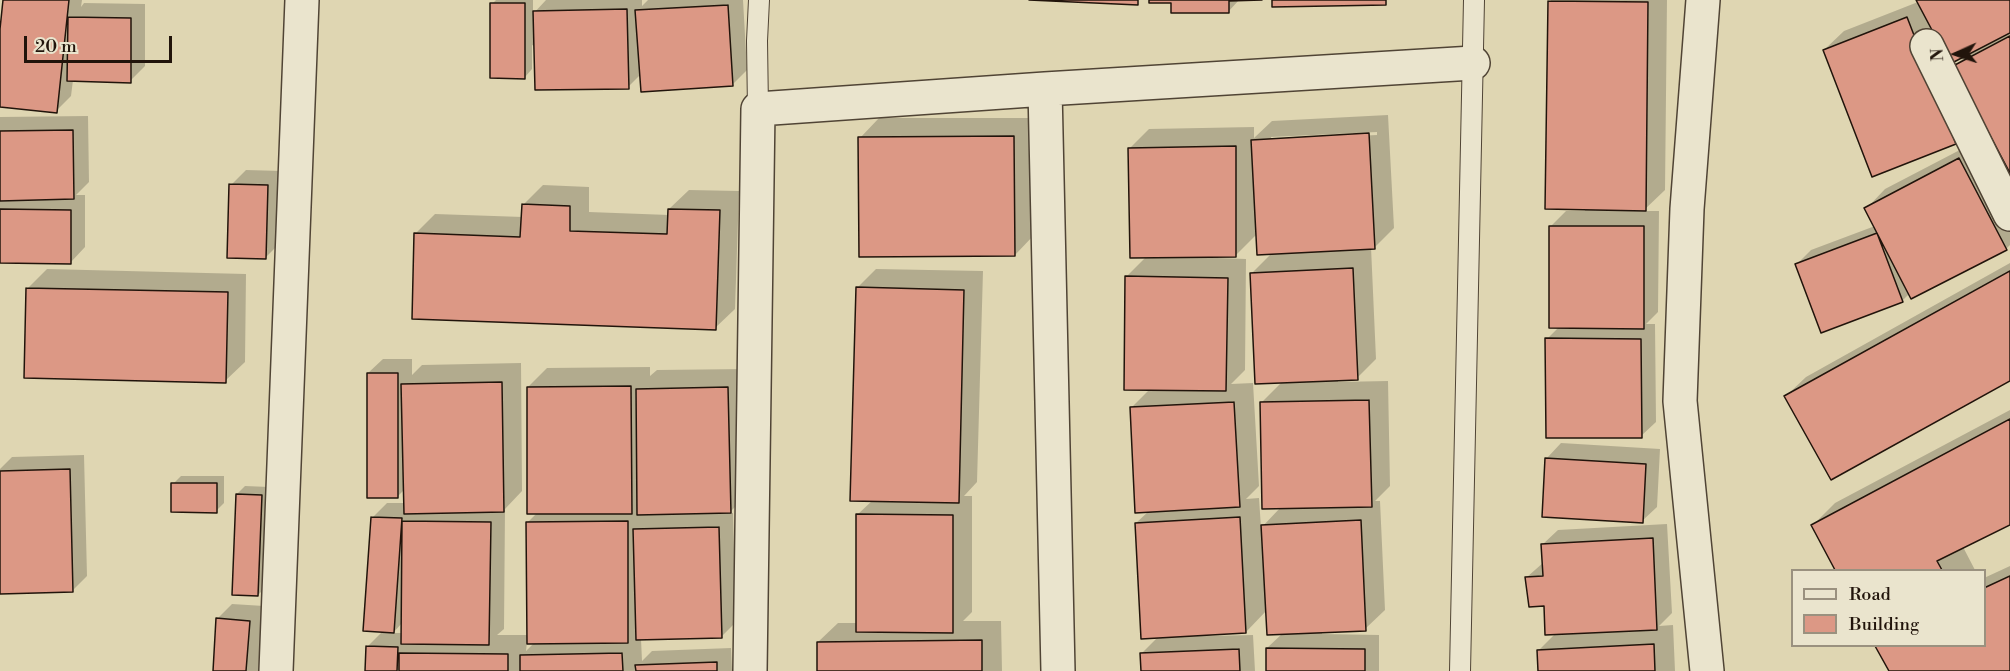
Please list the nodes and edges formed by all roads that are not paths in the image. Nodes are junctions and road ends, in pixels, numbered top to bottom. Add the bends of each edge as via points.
1 (302, 0) edge
2 (759, 0) edge
3 (1473, 0) edge
4 (1703, 0) edge
5 (1926, 46) dead end
6 (1473, 63) junction
7 (1045, 89) junction
8 (758, 109) junction
9 (2010, 214) edge
10 (276, 671) edge
11 (750, 671) edge
12 (1058, 671) edge
13 (1460, 671) edge
14 (1707, 671) edge

1 - 10 street
2 - 8 lane
3 - 6 lane
4 - 14 street via 1687,208 1680,401
5 - 9 street
6 - 7 street
6 - 13 lane
7 - 8 street
7 - 12 street
8 - 11 street

